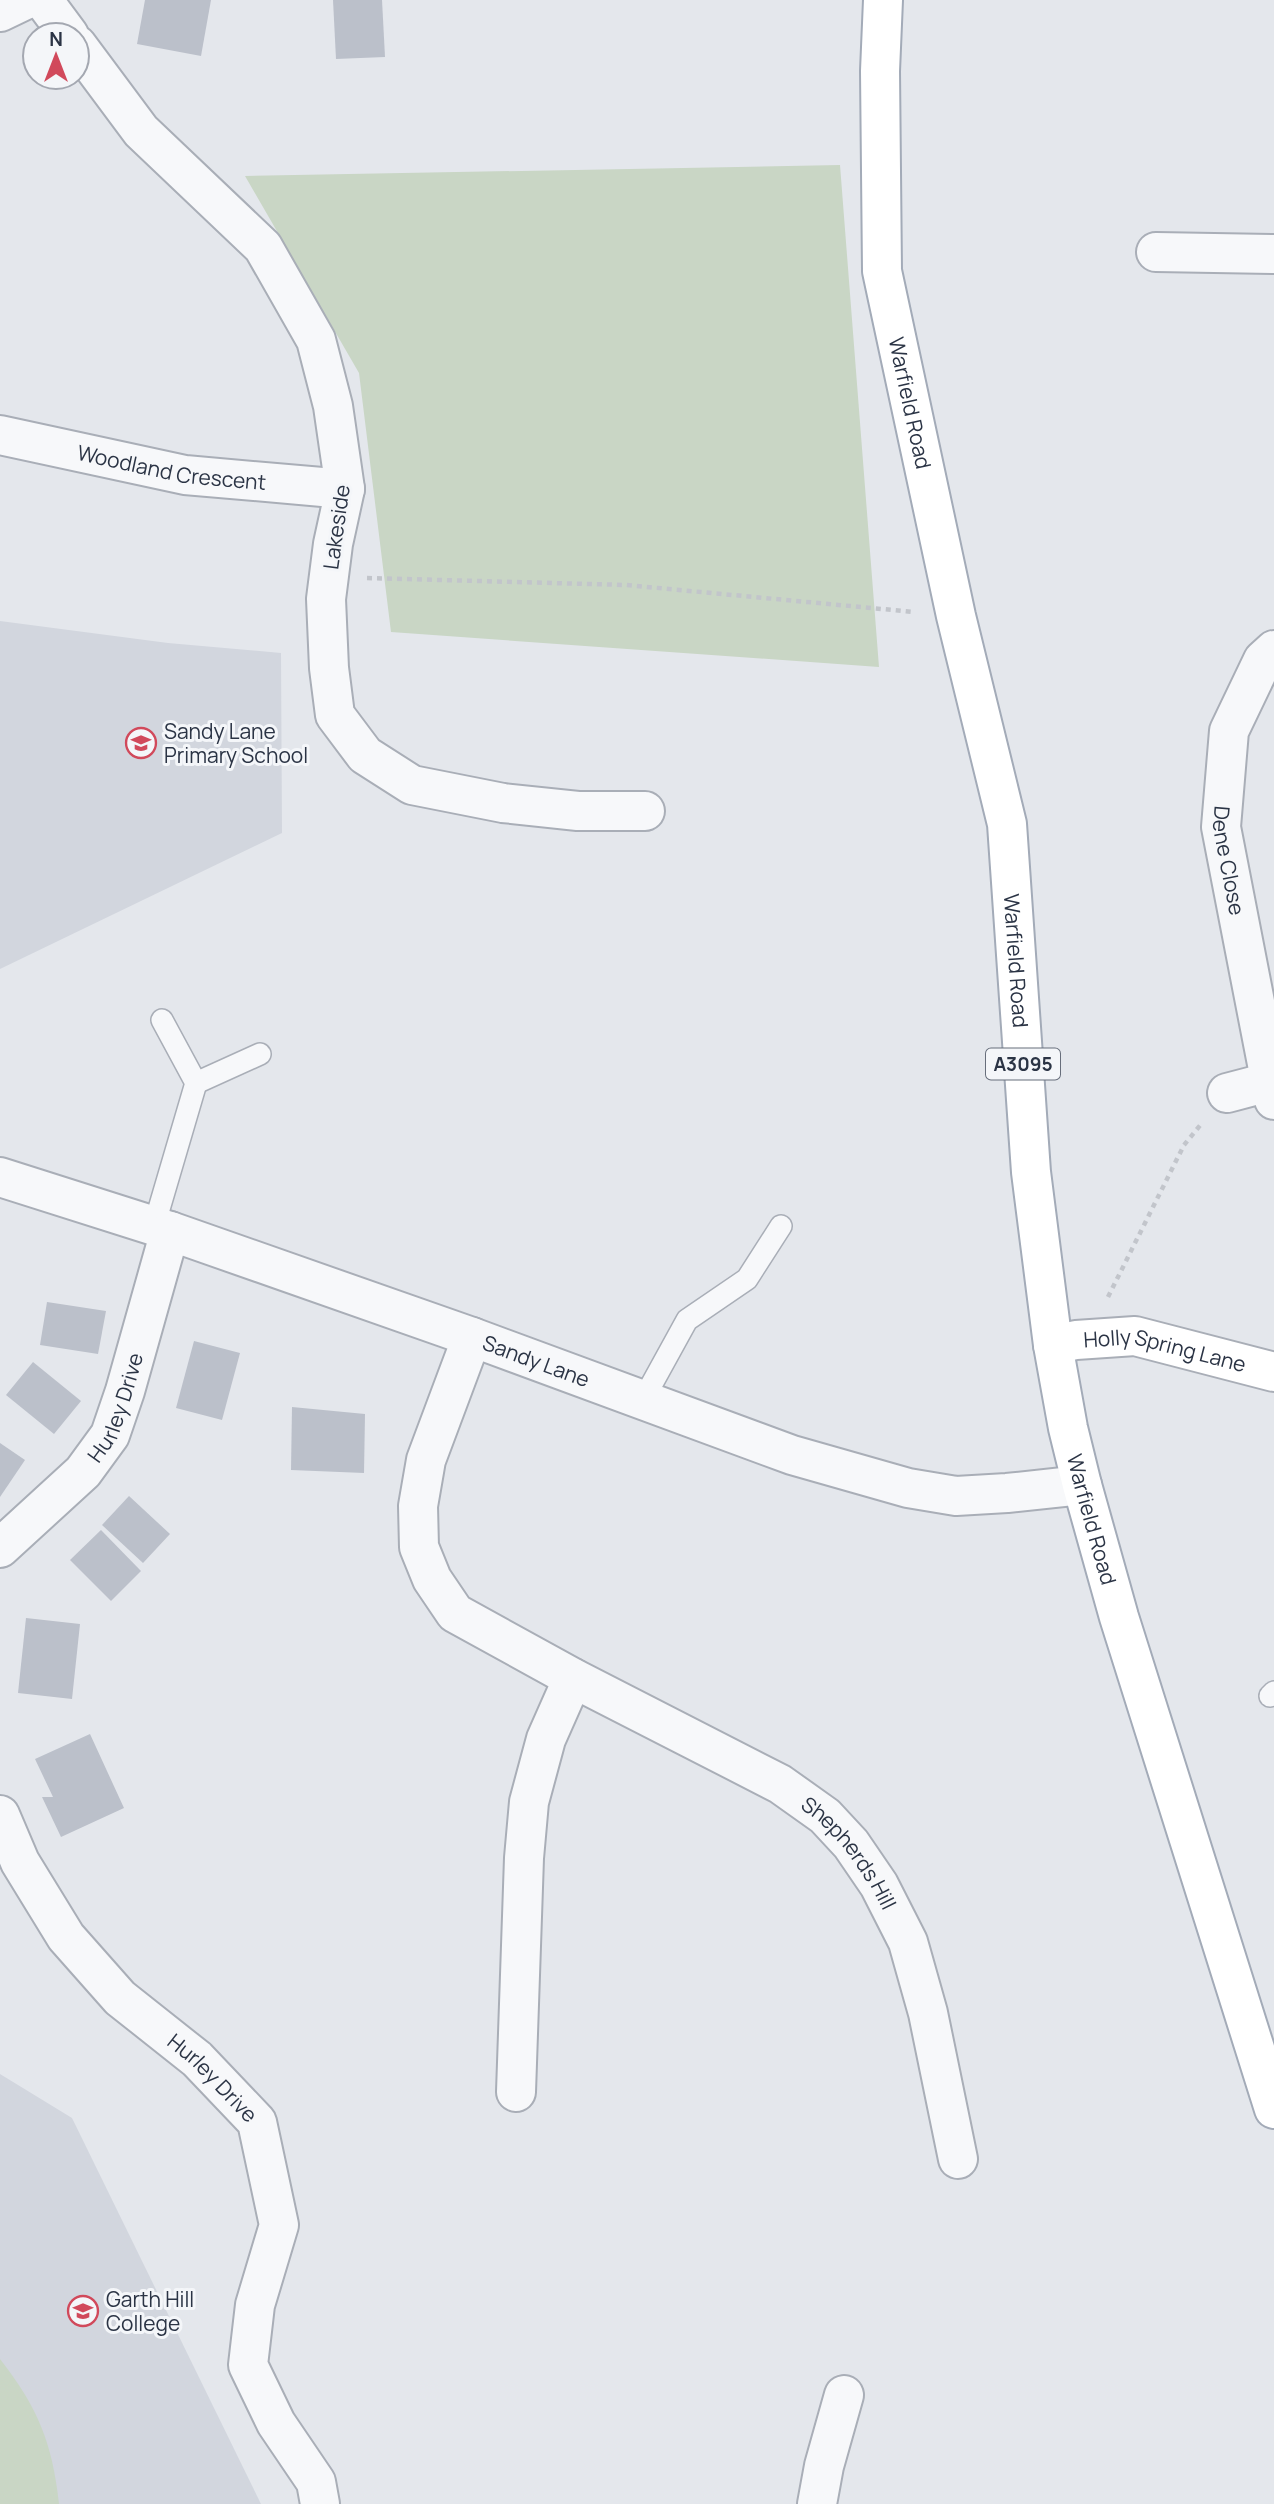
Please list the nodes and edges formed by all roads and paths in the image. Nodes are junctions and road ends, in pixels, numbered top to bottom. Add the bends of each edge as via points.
1 (25, 0) edge
2 (43, 0) edge
3 (883, 0) edge
4 (0, 12) edge
5 (59, 21) edge
6 (91, 64) edge
7 (1156, 252) dead end
8 (1274, 254) edge
9 (0, 435) edge
10 (345, 489) junction
11 (329, 577) junction
12 (956, 616) junction
13 (1274, 650) edge
14 (645, 811) dead end
15 (162, 1020) dead end
16 (260, 1054) dead end
17 (196, 1083) junction
18 (1271, 1091) edge
19 (1227, 1093) joint
20 (0, 1177) edge
21 (781, 1227) dead end
22 (162, 1228) junction
23 (1103, 1307) dead end
24 (472, 1337) junction
25 (1053, 1345) junction
26 (1274, 1372) edge
27 (643, 1400) junction
28 (1082, 1485) junction
29 (4, 1536) edge
30 (573, 1678) junction
31 (0, 1815) edge
32 (516, 2092) dead end
33 (1274, 2109) edge
34 (958, 2159) dead end
35 (844, 2395) dead end
36 (320, 2504) edge
37 (817, 2504) edge

1 - 4 street
2 - 5 street
3 - 12 main road, Warfield Road / A3095 via 882,271
6 - 10 street, Lakeside via 141,131 263,247 316,340 333,406
7 - 8 street
9 - 10 street, Woodland Crescent via 185,475
10 - 11 street, Lakeside
11 - 12 path via 626,585
11 - 14 street, Lakeside via 326,613 335,715 365,755 412,785 425,788 502,803 579,811
12 - 25 main road, Warfield Road / A3095 via 1007,824 1031,1172
13 - 18 street, Dene Close via 1263,660 1229,731 1221,827
15 - 17 lane
16 - 17 lane
17 - 22 lane
18 - 19 street, Dene Close
19 - 23 path via 1184,1144
20 - 22 street, Sandy Lane
21 - 27 lane via 747,1279 687,1320
22 - 24 street, Sandy Lane
22 - 29 street, Hurley Drive via 125,1391 110,1435 83,1472
24 - 27 street, Sandy Lane
24 - 30 street, Shepherds Hill via 426,1460 418,1506 419,1547 432,1580 455,1613
25 - 26 main road, Holly Spring Lane via 1135,1336
25 - 28 main road, Warfield Road / A3095
27 - 28 street, Sandy Lane via 792,1455 908,1488 956,1496
28 - 33 main road, Warfield Road / A3095
30 - 32 street via 546,1739 529,1802
30 - 34 street, Shepherds Hill via 780,1784 825,1816 851,1844 879,1885 908,1942 928,2013
31 - 36 street, Hurley Drive via 20,1862 66,1937 120,1998 197,2059 257,2122 279,2225 255,2305 248,2365 276,2423 316,2482
35 - 37 street

